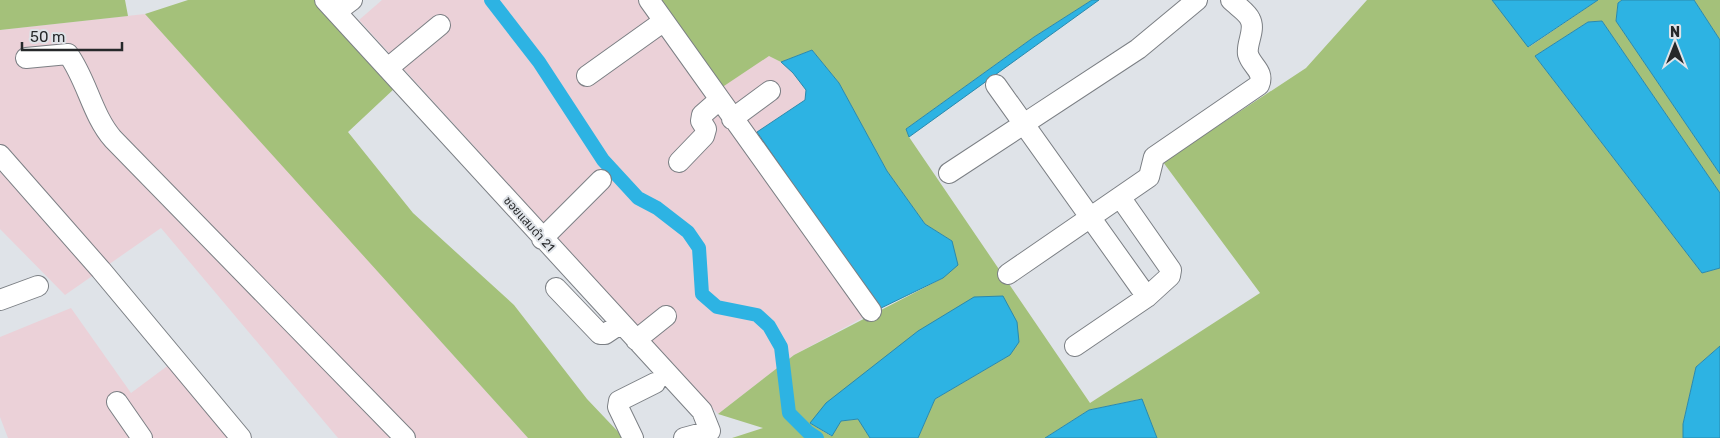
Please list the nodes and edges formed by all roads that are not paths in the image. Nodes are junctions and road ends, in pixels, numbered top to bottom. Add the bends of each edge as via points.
1 (352, 0) edge
2 (649, 0) edge
3 (1196, 0) edge
4 (1231, 0) edge
5 (330, 6) edge
6 (664, 21) junction
7 (440, 25) dead end
8 (26, 58) dead end
9 (388, 68) junction
10 (587, 76) dead end
11 (996, 85) dead end
12 (770, 92) dead end
13 (719, 100) junction
14 (732, 119) junction
15 (1025, 125) junction
16 (0, 154) edge
17 (679, 162) dead end
18 (949, 173) dead end
19 (601, 180) dead end
20 (1120, 197) junction
21 (1091, 218) junction
22 (542, 239) junction
23 (1008, 274) dead end
24 (38, 286) dead end
25 (556, 288) dead end
26 (1148, 297) junction
27 (0, 300) edge
28 (871, 311) dead end
29 (666, 316) dead end
30 (620, 324) junction
31 (636, 340) junction
32 (1075, 346) dead end
33 (655, 383) dead end
34 (117, 402) dead end
35 (142, 438) edge
36 (241, 438) edge
37 (405, 438) edge
38 (633, 438) edge
39 (684, 438) edge

1 - 5 street
2 - 6 street
3 - 15 street via 1138,49
4 - 20 street via 1250,19 1252,27 1247,48 1249,57 1260,71 1259,85 1154,157 1149,177
5 - 9 street, ซอยแสมดำ 21
6 - 10 street
6 - 13 street
7 - 9 street
8 - 37 street via 69,55 102,124 113,139
9 - 22 street, ซอยแสมดำ 21
11 - 15 street
12 - 14 street
13 - 14 street
13 - 17 street via 702,115 701,121 706,129 704,136
14 - 28 street
15 - 18 street
15 - 21 street
16 - 36 street
19 - 22 street
20 - 21 street
20 - 26 street via 1171,270 1166,282
21 - 23 street
21 - 26 street
22 - 30 street, ซอยแสมดำ 21
24 - 27 street
25 - 30 street via 600,334
26 - 32 street
29 - 31 street
30 - 31 street, ซอยแสมดำ 21
31 - 39 street, ซอยแสมดำ 21 via 705,417 710,431
33 - 38 street via 619,401 618,407
34 - 35 street

